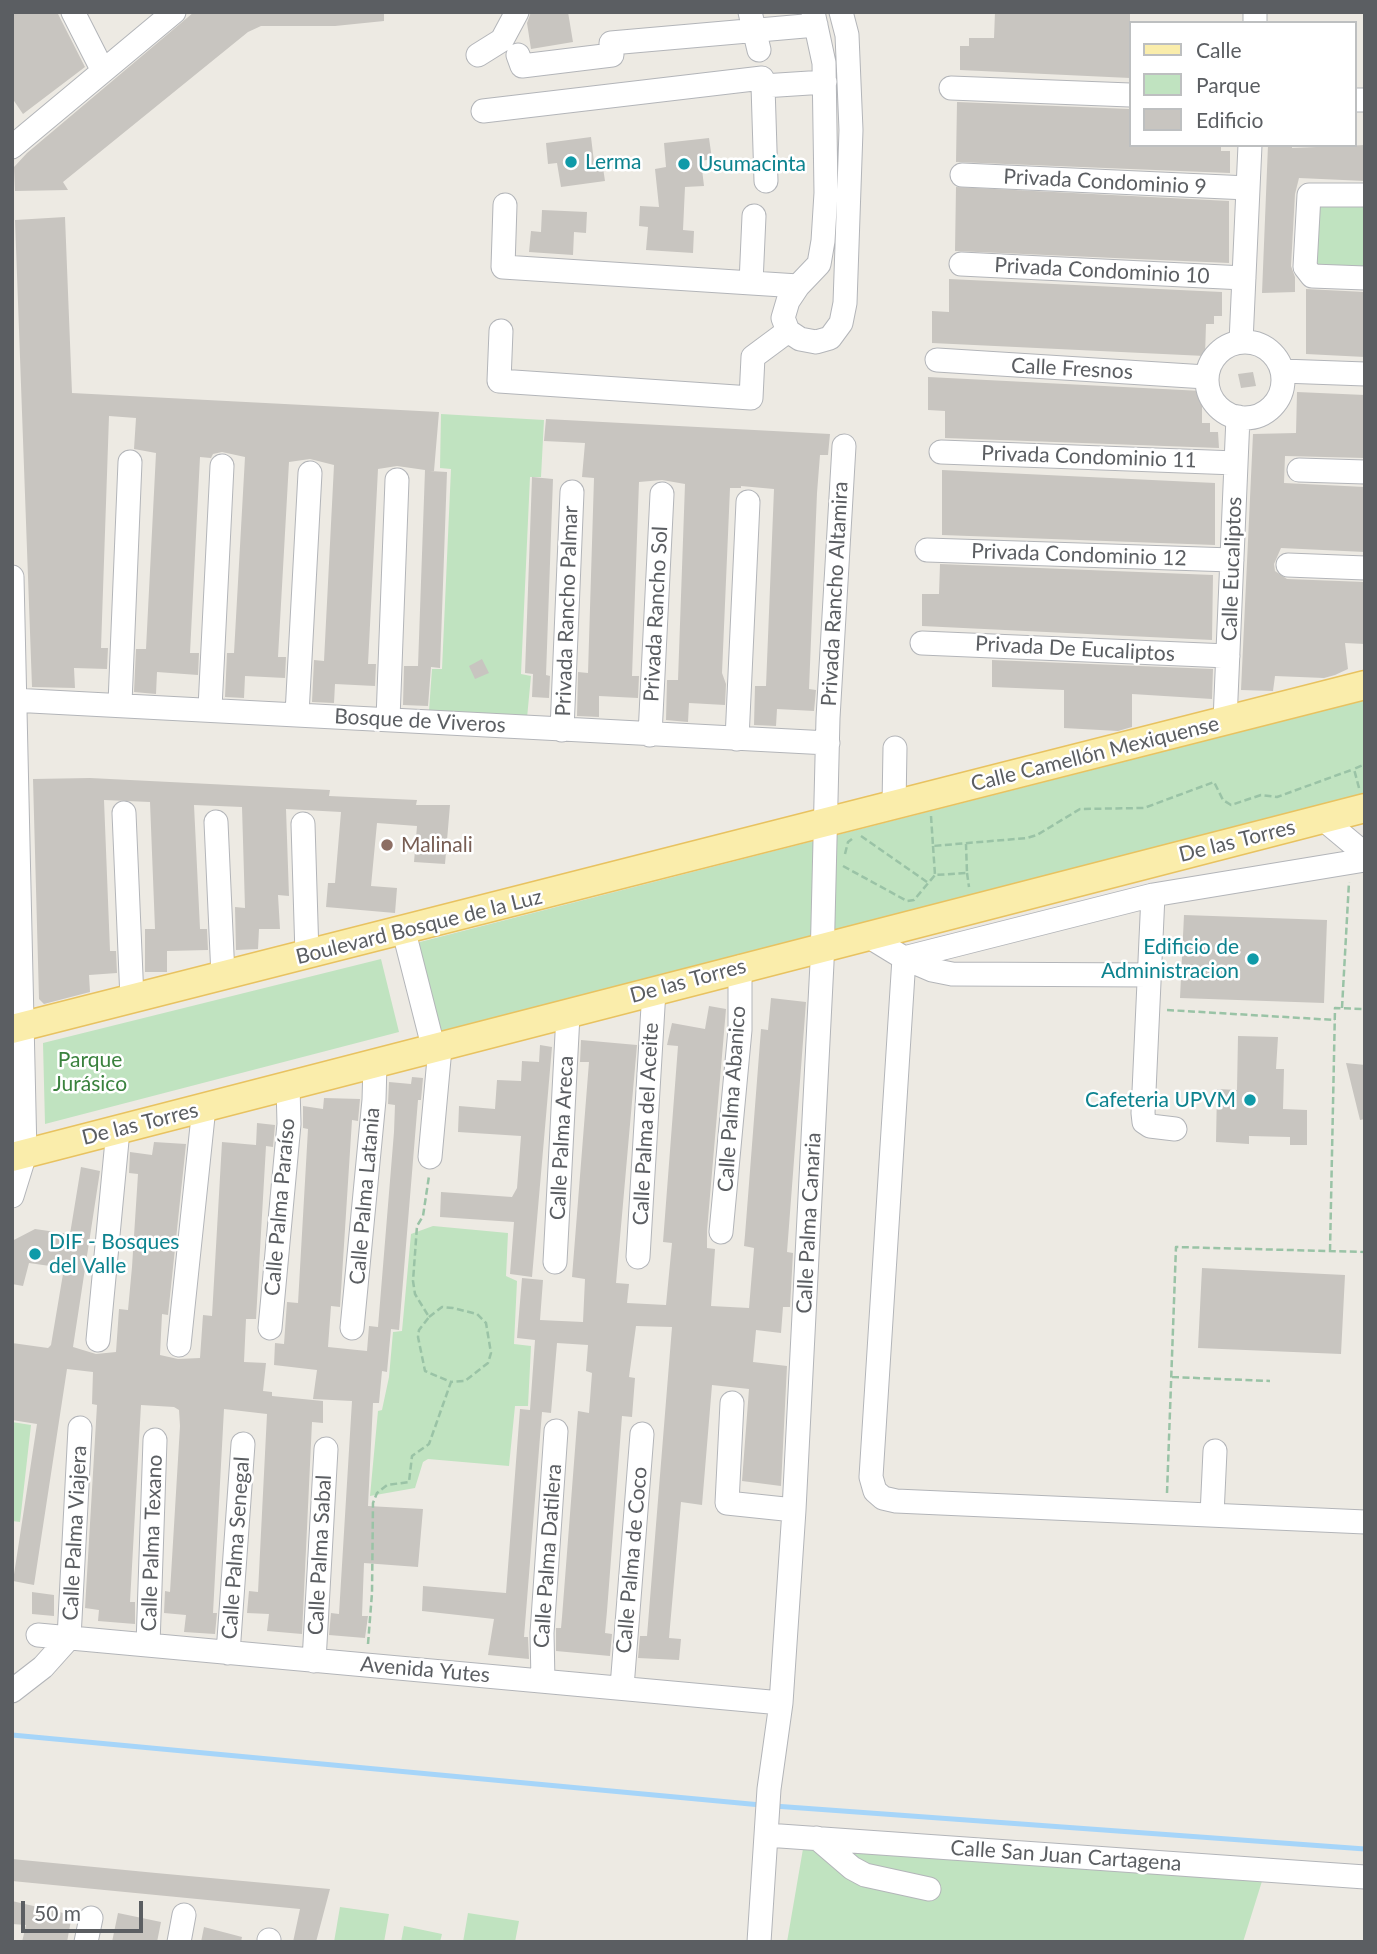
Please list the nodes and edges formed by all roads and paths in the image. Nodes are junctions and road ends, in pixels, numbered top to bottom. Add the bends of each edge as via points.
1 (73, 12) edge
2 (174, 12) edge
3 (517, 12) edge
4 (841, 12) edge
5 (815, 19) edge
6 (755, 31) edge
7 (478, 55) dead end
8 (517, 55) dead end
9 (102, 69) junction
10 (825, 72) junction
11 (763, 86) junction
12 (951, 88) dead end
13 (1128, 95) edge
14 (483, 111) dead end
15 (15, 138) edge
16 (1250, 147) edge
17 (962, 174) dead end
18 (766, 181) dead end
19 (1248, 188) junction
20 (1365, 195) edge
21 (505, 205) dead end
22 (754, 216) dead end
23 (961, 264) dead end
24 (1244, 278) junction
25 (1365, 278) edge
26 (751, 283) junction
27 (798, 286) junction
28 (500, 331) dead end
29 (788, 331) junction
30 (1241, 342) junction
31 (937, 360) dead end
32 (1282, 371) junction
33 (1365, 374) edge
34 (1206, 377) junction
35 (1238, 417) junction
36 (844, 446) dead end
37 (941, 452) dead end
38 (130, 462) dead end
39 (1236, 463) junction
40 (222, 466) dead end
41 (1299, 470) dead end
42 (1365, 472) edge
43 (310, 473) dead end
44 (397, 480) dead end
45 (572, 492) dead end
46 (662, 494) dead end
47 (748, 502) dead end
48 (926, 550) dead end
49 (1232, 561) junction
50 (1288, 565) dead end
51 (1365, 568) edge
52 (12, 576) edge
53 (13, 591) edge
54 (922, 643) dead end
55 (1228, 656) junction
56 (1365, 685) edge
57 (14, 700) edge
58 (120, 703) junction
59 (210, 708) junction
60 (298, 714) junction
61 (388, 719) junction
62 (1225, 721) junction
63 (562, 730) junction
64 (650, 735) junction
65 (737, 739) junction
66 (828, 743) junction
67 (895, 748) dead end
68 (14, 762) edge
69 (1365, 764) edge
70 (1354, 769) junction
71 (930, 796) junction
72 (894, 805) junction
73 (1364, 808) edge
74 (124, 813) dead end
75 (1323, 819) junction
76 (216, 822) dead end
77 (826, 823) junction
78 (303, 824) dead end
79 (966, 843) junction
80 (933, 846) junction
81 (1360, 858) edge
82 (834, 860) junction
83 (935, 876) junction
84 (843, 878) dead end
85 (928, 882) junction
86 (1153, 895) junction
87 (404, 932) junction
88 (868, 936) junction
89 (823, 945) junction
90 (307, 956) junction
91 (904, 958) junction
92 (740, 967) junction
93 (1150, 975) junction
94 (223, 976) junction
95 (654, 990) junction
96 (132, 999) junction
97 (1342, 1008) junction
98 (1149, 1009) junction
99 (1365, 1009) edge
100 (16, 1015) edge
101 (568, 1015) junction
102 (1335, 1020) junction
103 (437, 1049) junction
104 (375, 1064) junction
105 (288, 1086) junction
106 (204, 1107) junction
107 (1175, 1129) dead end
108 (118, 1130) junction
109 (18, 1155) edge
110 (430, 1157) joint
111 (12, 1196) edge
112 (721, 1232) dead end
113 (1330, 1251) junction
114 (1365, 1252) edge
115 (638, 1257) dead end
116 (555, 1262) dead end
117 (429, 1317) junction
118 (270, 1328) dead end
119 (352, 1328) dead end
120 (98, 1340) dead end
121 (178, 1345) dead end
122 (1172, 1377) junction
123 (1270, 1381) dead end
124 (451, 1382) junction
125 (732, 1403) dead end
126 (80, 1428) dead end
127 (556, 1431) dead end
128 (642, 1434) dead end
129 (155, 1440) dead end
130 (243, 1444) dead end
131 (326, 1449) dead end
132 (1215, 1451) dead end
133 (794, 1510) junction
134 (1166, 1513) junction
135 (1212, 1515) junction
136 (1365, 1522) edge
137 (38, 1635) dead end
138 (69, 1638) junction
139 (148, 1645) junction
140 (228, 1653) junction
141 (314, 1661) junction
142 (366, 1665) junction
143 (543, 1681) junction
144 (622, 1687) junction
145 (12, 1690) edge
146 (781, 1703) junction
147 (767, 1828) junction
148 (817, 1838) junction
149 (1365, 1877) edge
150 (929, 1889) dead end
151 (184, 1915) dead end
152 (91, 1918) dead end
153 (86, 1942) edge
154 (179, 1942) edge
155 (759, 1942) edge

1 - 9 street
2 - 9 street
3 - 7 street via 502,40
4 - 29 street via 847,35 851,130 845,303 841,323 831,338 816,342
5 - 6 street
5 - 10 street
6 - 8 street via 611,43 611,55 522,66
9 - 15 street
10 - 11 street
10 - 27 street via 823,241 819,264
11 - 14 street via 762,78
11 - 18 street
12 - 13 street
16 - 19 street
17 - 19 street, Privada Condominio 9
19 - 24 street
20 - 25 street via 1309,195 1305,267 1312,276
21 - 26 street via 503,267
22 - 26 street
23 - 24 street, Privada Condominio 10
24 - 30 street
26 - 27 street
27 - 29 street via 783,318
28 - 29 street via 499,381 751,398 753,357
30 - 32 street via 1271,351
30 - 34 street via 1214,356
31 - 34 street, Calle Fresnos
32 - 33 street
32 - 35 street via 1281,393 1271,408 1254,417
34 - 35 street via 1212,400 1226,414
35 - 39 street, Calle Eucaliptos
36 - 66 street, Privada Rancho Altamira
37 - 39 street, Privada Condominio 11
38 - 58 street
39 - 49 street, Calle Eucaliptos
40 - 59 street
41 - 42 street
43 - 60 street
44 - 61 street
45 - 63 street, Privada Rancho Palmar
46 - 64 street, Privada Rancho Sol
47 - 65 street
48 - 49 street, Privada Condominio 12
49 - 55 street, Calle Eucaliptos
50 - 51 street
52 - 53 street
53 - 57 street
54 - 55 street, Privada De Eucaliptos
55 - 62 street, Calle Eucaliptos
56 - 62 main road, Calle Camellón Mexiquense
57 - 58 street, Bosque de Viveros
57 - 68 street
58 - 59 street, Bosque de Viveros
59 - 60 street, Bosque de Viveros
60 - 61 street, Bosque de Viveros
61 - 63 street, Bosque de Viveros
62 - 71 main road, Calle Camellón Mexiquense
63 - 64 street, Bosque de Viveros
64 - 65 street, Bosque de Viveros
65 - 66 street, Bosque de Viveros
66 - 77 street, Calle Palma Canaria
67 - 72 street
68 - 100 street
69 - 70 path
70 - 73 path
70 - 79 path via 1277,797 1261,795 1231,805 1214,782 1144,808 1080,809 1037,835
71 - 72 main road, Calle Camellón Mexiquense
71 - 80 path
72 - 77 main road, Calle Camellón Mexiquense
73 - 75 main road, De las Torres
74 - 96 street
75 - 81 street
75 - 88 main road, De las Torres
76 - 94 street
77 - 82 street, Calle Palma Canaria
77 - 87 main road, Boulevard Bosque de la Luz
78 - 90 street
79 - 80 path
79 - 83 path via 967,873
80 - 83 path
81 - 86 street
81 - 97 path
82 - 84 path
82 - 85 path via 907,901 914,900
82 - 85 path via 857,835
82 - 89 street, Calle Palma Canaria
83 - 85 path
86 - 91 street
86 - 93 street
87 - 90 main road, Boulevard Bosque de la Luz
87 - 103 street
88 - 89 main road, De las Torres
88 - 91 street
89 - 92 main road, De las Torres
89 - 133 street, Calle Palma Canaria
90 - 94 main road, Boulevard Bosque de la Luz
91 - 93 street via 952,974
91 - 134 street via 871,1477 875,1491 896,1501
92 - 95 main road, De las Torres
92 - 112 street, Calle Palma Abanico via 740,1030
93 - 98 street
94 - 96 main road, Boulevard Bosque de la Luz
95 - 101 main road, De las Torres
95 - 115 street, Calle Palma del Aceite
96 - 100 main road, Boulevard Bosque de la Luz
97 - 99 path
97 - 102 path via 1335,1008
98 - 102 path
98 - 107 street via 1144,1122
100 - 109 street
101 - 103 main road, De las Torres
101 - 116 street, Calle Palma Areca
102 - 113 path
103 - 104 main road, De las Torres
103 - 110 street
104 - 105 main road, De las Torres
104 - 119 street, Calle Palma Latania
105 - 106 main road, De las Torres
105 - 118 street, Calle Palma Paraíso via 289,1124
106 - 108 main road, De las Torres
106 - 121 street
108 - 109 main road, De las Torres
108 - 120 street
109 - 111 street
110 - 117 path via 426,1205 417,1226 413,1281
113 - 114 path
113 - 122 path via 1176,1247
117 - 124 path via 419,1330 420,1360 425,1371
117 - 124 path via 442,1307 453,1308 477,1314 486,1323 488,1363 465,1381
122 - 123 path
122 - 134 path
124 - 142 path via 429,1444 412,1456 409,1482 387,1485 373,1503
125 - 133 street via 727,1503
126 - 138 street, Calle Palma Viajera
127 - 143 street, Calle Palma Datilera
128 - 144 street, Calle Palma de Coco
129 - 139 street, Calle Palma Texano
130 - 140 street, Calle Palma Senegal
131 - 141 street, Calle Palma Sabal
132 - 135 street
133 - 146 street, Calle Palma Canaria
134 - 135 street
135 - 136 street
137 - 138 street, Avenida Yutes
138 - 139 street, Avenida Yutes
138 - 145 street via 43,1667
139 - 140 street, Avenida Yutes
140 - 141 street, Avenida Yutes
141 - 142 street, Avenida Yutes
142 - 143 street, Avenida Yutes
143 - 144 street, Avenida Yutes
144 - 146 street, Avenida Yutes
146 - 147 street, Calle Palma Canaria
147 - 148 street, Calle San Juan Cartagena
147 - 155 street, Calle Palma Canaria
148 - 149 street, Calle San Juan Cartagena
148 - 150 street via 865,1875
151 - 154 street
152 - 153 street

